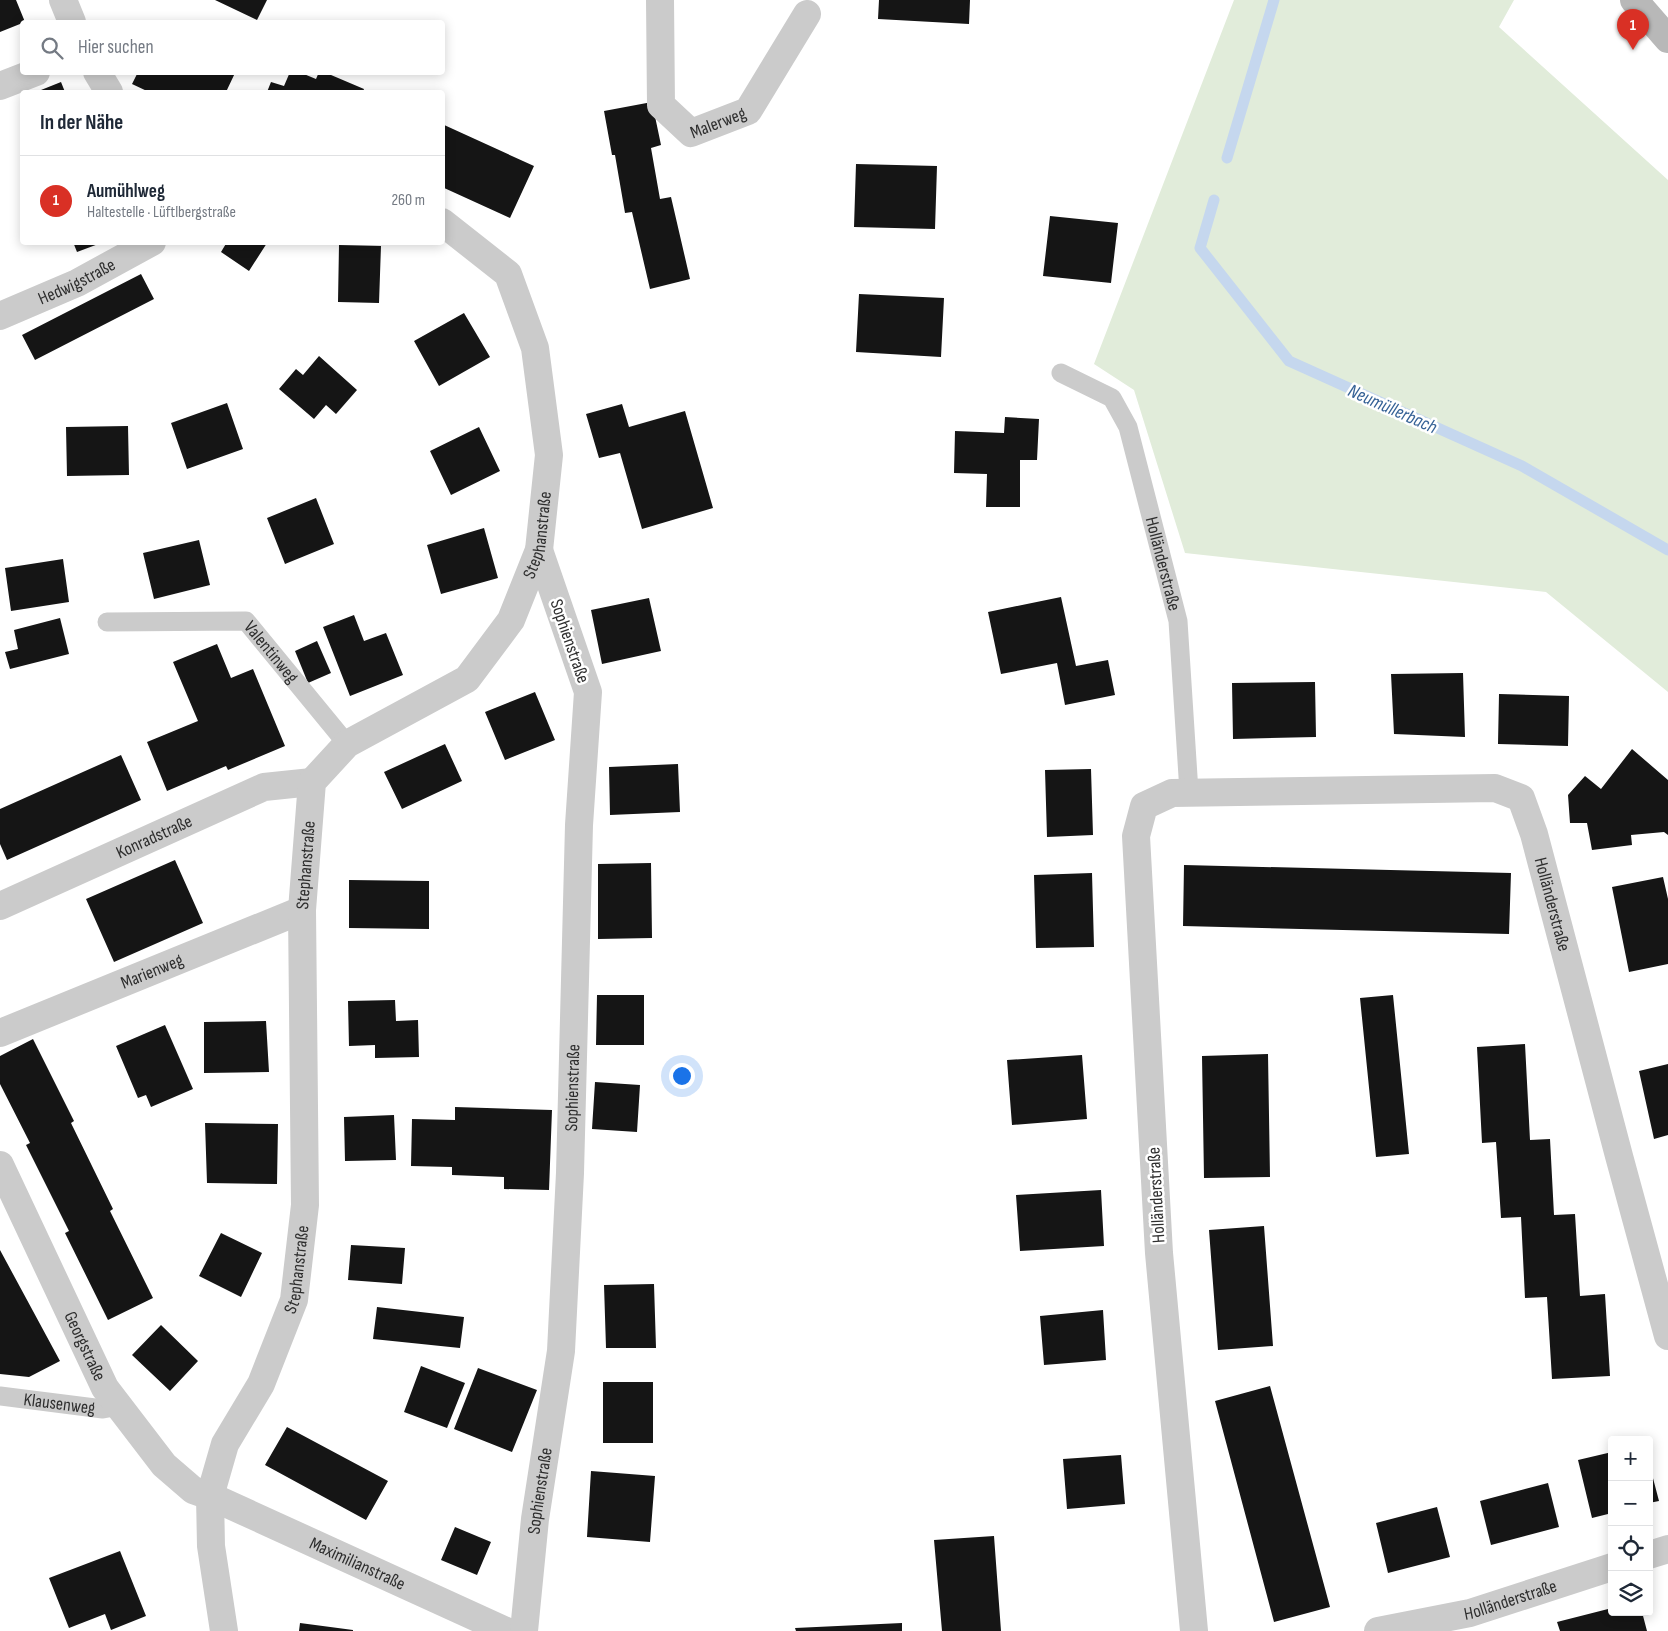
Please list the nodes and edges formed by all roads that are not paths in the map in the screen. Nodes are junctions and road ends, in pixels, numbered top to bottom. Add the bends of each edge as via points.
1 (62, 0) edge
2 (660, 0) edge
3 (1634, 0) edge
4 (807, 14) dead end
5 (71, 20) edge
6 (1668, 39) edge
7 (28, 75) edge
8 (99, 75) edge
9 (0, 86) edge
10 (108, 90) edge
11 (445, 224) edge
12 (146, 245) edge
13 (0, 316) edge
14 (1061, 373) dead end
15 (539, 550) junction
16 (107, 622) dead end
17 (347, 744) junction
18 (312, 782) junction
19 (1189, 792) junction
20 (0, 906) edge
21 (302, 910) junction
22 (0, 1033) edge
23 (0, 1165) edge
24 (1668, 1336) edge
25 (0, 1396) edge
26 (119, 1406) junction
27 (210, 1496) junction
28 (1668, 1549) edge
29 (1653, 1554) edge
30 (1608, 1568) edge
31 (224, 1631) edge
32 (506, 1631) edge
33 (524, 1631) edge
34 (1194, 1631) edge
35 (1378, 1631) edge

1 - 5 street
2 - 4 street, Malerweg via 661,105 690,133 748,111
3 - 6 street
7 - 9 street
8 - 10 street
11 - 15 street, Stephanstraße via 508,274 535,348 549,455
12 - 13 street, Hedwigstraße via 77,282
14 - 19 lane, Holländerstraße via 1112,398 1128,427 1178,621
15 - 17 street, Stephanstraße via 511,620 467,679
15 - 33 street, Sophienstraße via 588,692 578,825 570,1173 561,1351 535,1519
16 - 17 lane, Valentinweg via 246,621
17 - 18 street, Stephanstraße
18 - 20 street, Konradstraße via 264,787
18 - 21 street, Stephanstraße
19 - 24 street, Holländerstraße via 1495,788 1521,798 1534,834
19 - 34 street, Holländerstraße via 1172,792 1144,806 1136,836 1159,1253
21 - 22 street, Marienweg
21 - 27 street, Stephanstraße via 305,1205 294,1300 261,1384 225,1444
23 - 26 street, Georgstraße via 105,1388
25 - 26 lane, Klausenweg via 102,1409
26 - 27 street, Georgstraße via 164,1465 193,1490
27 - 31 street, Stephanstraße via 211,1546
27 - 32 street, Maximilianstraße
28 - 29 street
30 - 35 street, Holländerstraße via 1470,1612

